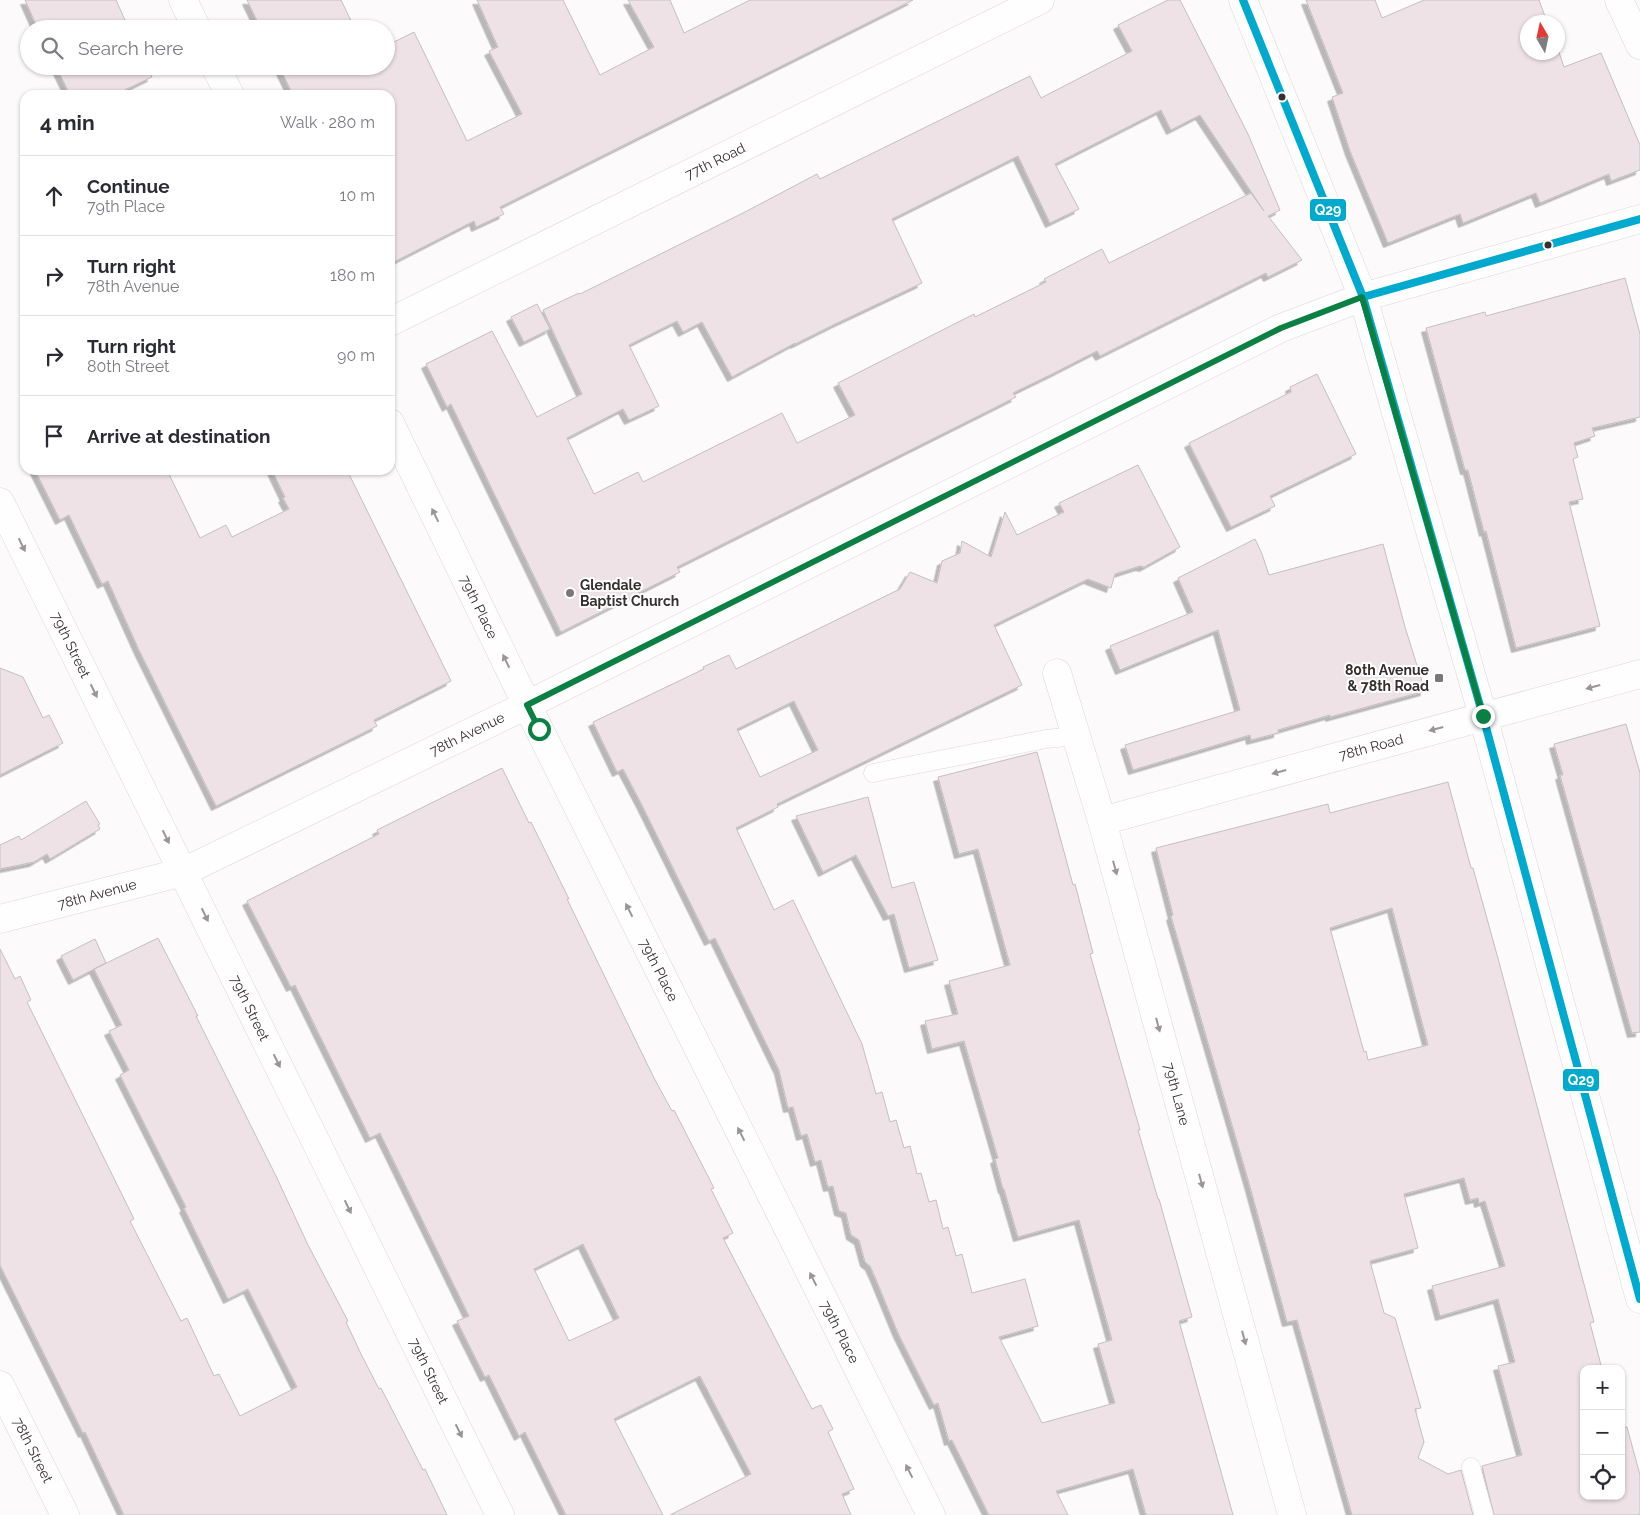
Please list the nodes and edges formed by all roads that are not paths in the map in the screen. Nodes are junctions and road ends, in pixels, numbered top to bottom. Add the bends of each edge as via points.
1 (183, 0) edge
2 (1040, 0) edge
3 (1243, 0) edge
4 (1619, 0) edge
5 (193, 20) edge
6 (1640, 46) edge
7 (220, 75) edge
8 (228, 90) edge
9 (1640, 219) edge
10 (1362, 297) junction
11 (395, 320) edge
12 (395, 432) edge
13 (0, 502) edge
14 (1057, 674) dead end
15 (1640, 674) edge
16 (527, 705) junction
17 (1483, 716) junction
18 (1076, 736) junction
19 (873, 773) dead end
20 (1102, 821) junction
21 (183, 872) junction
22 (0, 919) edge
23 (1640, 1298) edge
24 (0, 1385) edge
25 (1471, 1467) dead end
26 (65, 1515) edge
27 (500, 1515) edge
28 (931, 1515) edge
29 (1292, 1515) edge
30 (1484, 1515) edge

1 - 5 street
2 - 11 street, 77th Road
3 - 10 street
4 - 6 street
7 - 8 street
9 - 10 street, 78th Avenue
10 - 16 street, 78th Avenue via 1281,328
10 - 17 street
16 -> 12 street, 79th Place
13 -> 21 street, 79th Street
14 - 18 street, 79th Lane
15 -> 17 street, 78th Road
16 - 21 street, 78th Avenue
28 -> 16 street, 79th Place
17 -> 20 street, 78th Road
17 - 23 street
18 - 19 lane
18 - 20 street, 79th Lane
20 -> 29 street, 79th Lane
21 - 22 street, 78th Avenue
21 -> 27 street, 79th Street
24 - 26 street, 78th Street
25 - 30 lane

